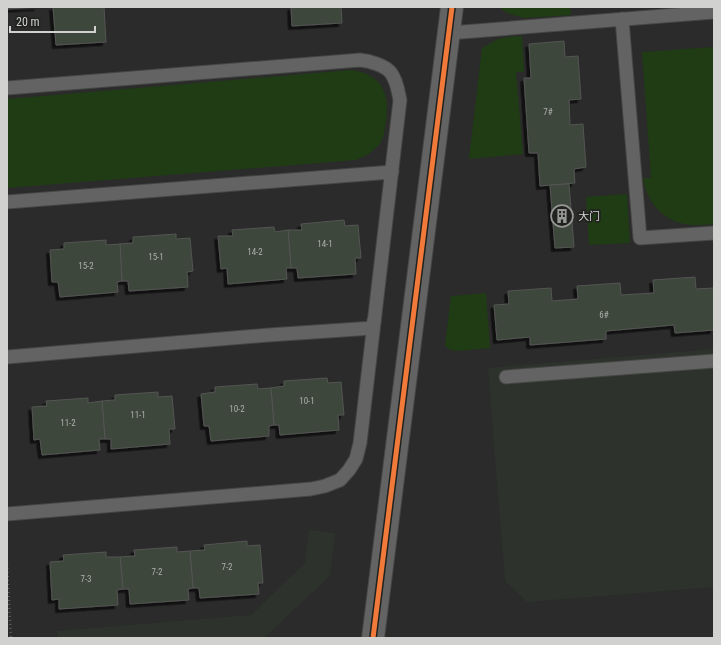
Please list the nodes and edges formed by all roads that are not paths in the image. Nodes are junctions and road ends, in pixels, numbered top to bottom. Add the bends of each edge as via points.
1 (452, 7) edge
2 (714, 12) edge
3 (622, 19) junction
4 (449, 33) junction
5 (7, 88) edge
6 (392, 172) junction
7 (7, 202) edge
8 (714, 232) edge
9 (383, 246) junction
10 (7, 357) edge
11 (714, 360) edge
12 (506, 377) dead end
13 (7, 514) edge
14 (373, 638) edge

1 - 4 street
2 - 3 lane
3 - 4 lane
3 - 8 lane via 640,238
4 - 14 street
5 - 6 lane via 366,61 391,72 397,86 400,100
6 - 7 lane
6 - 9 lane
9 - 10 lane via 373,328
9 - 13 lane via 360,443 356,459 340,480 311,489
11 - 12 lane

